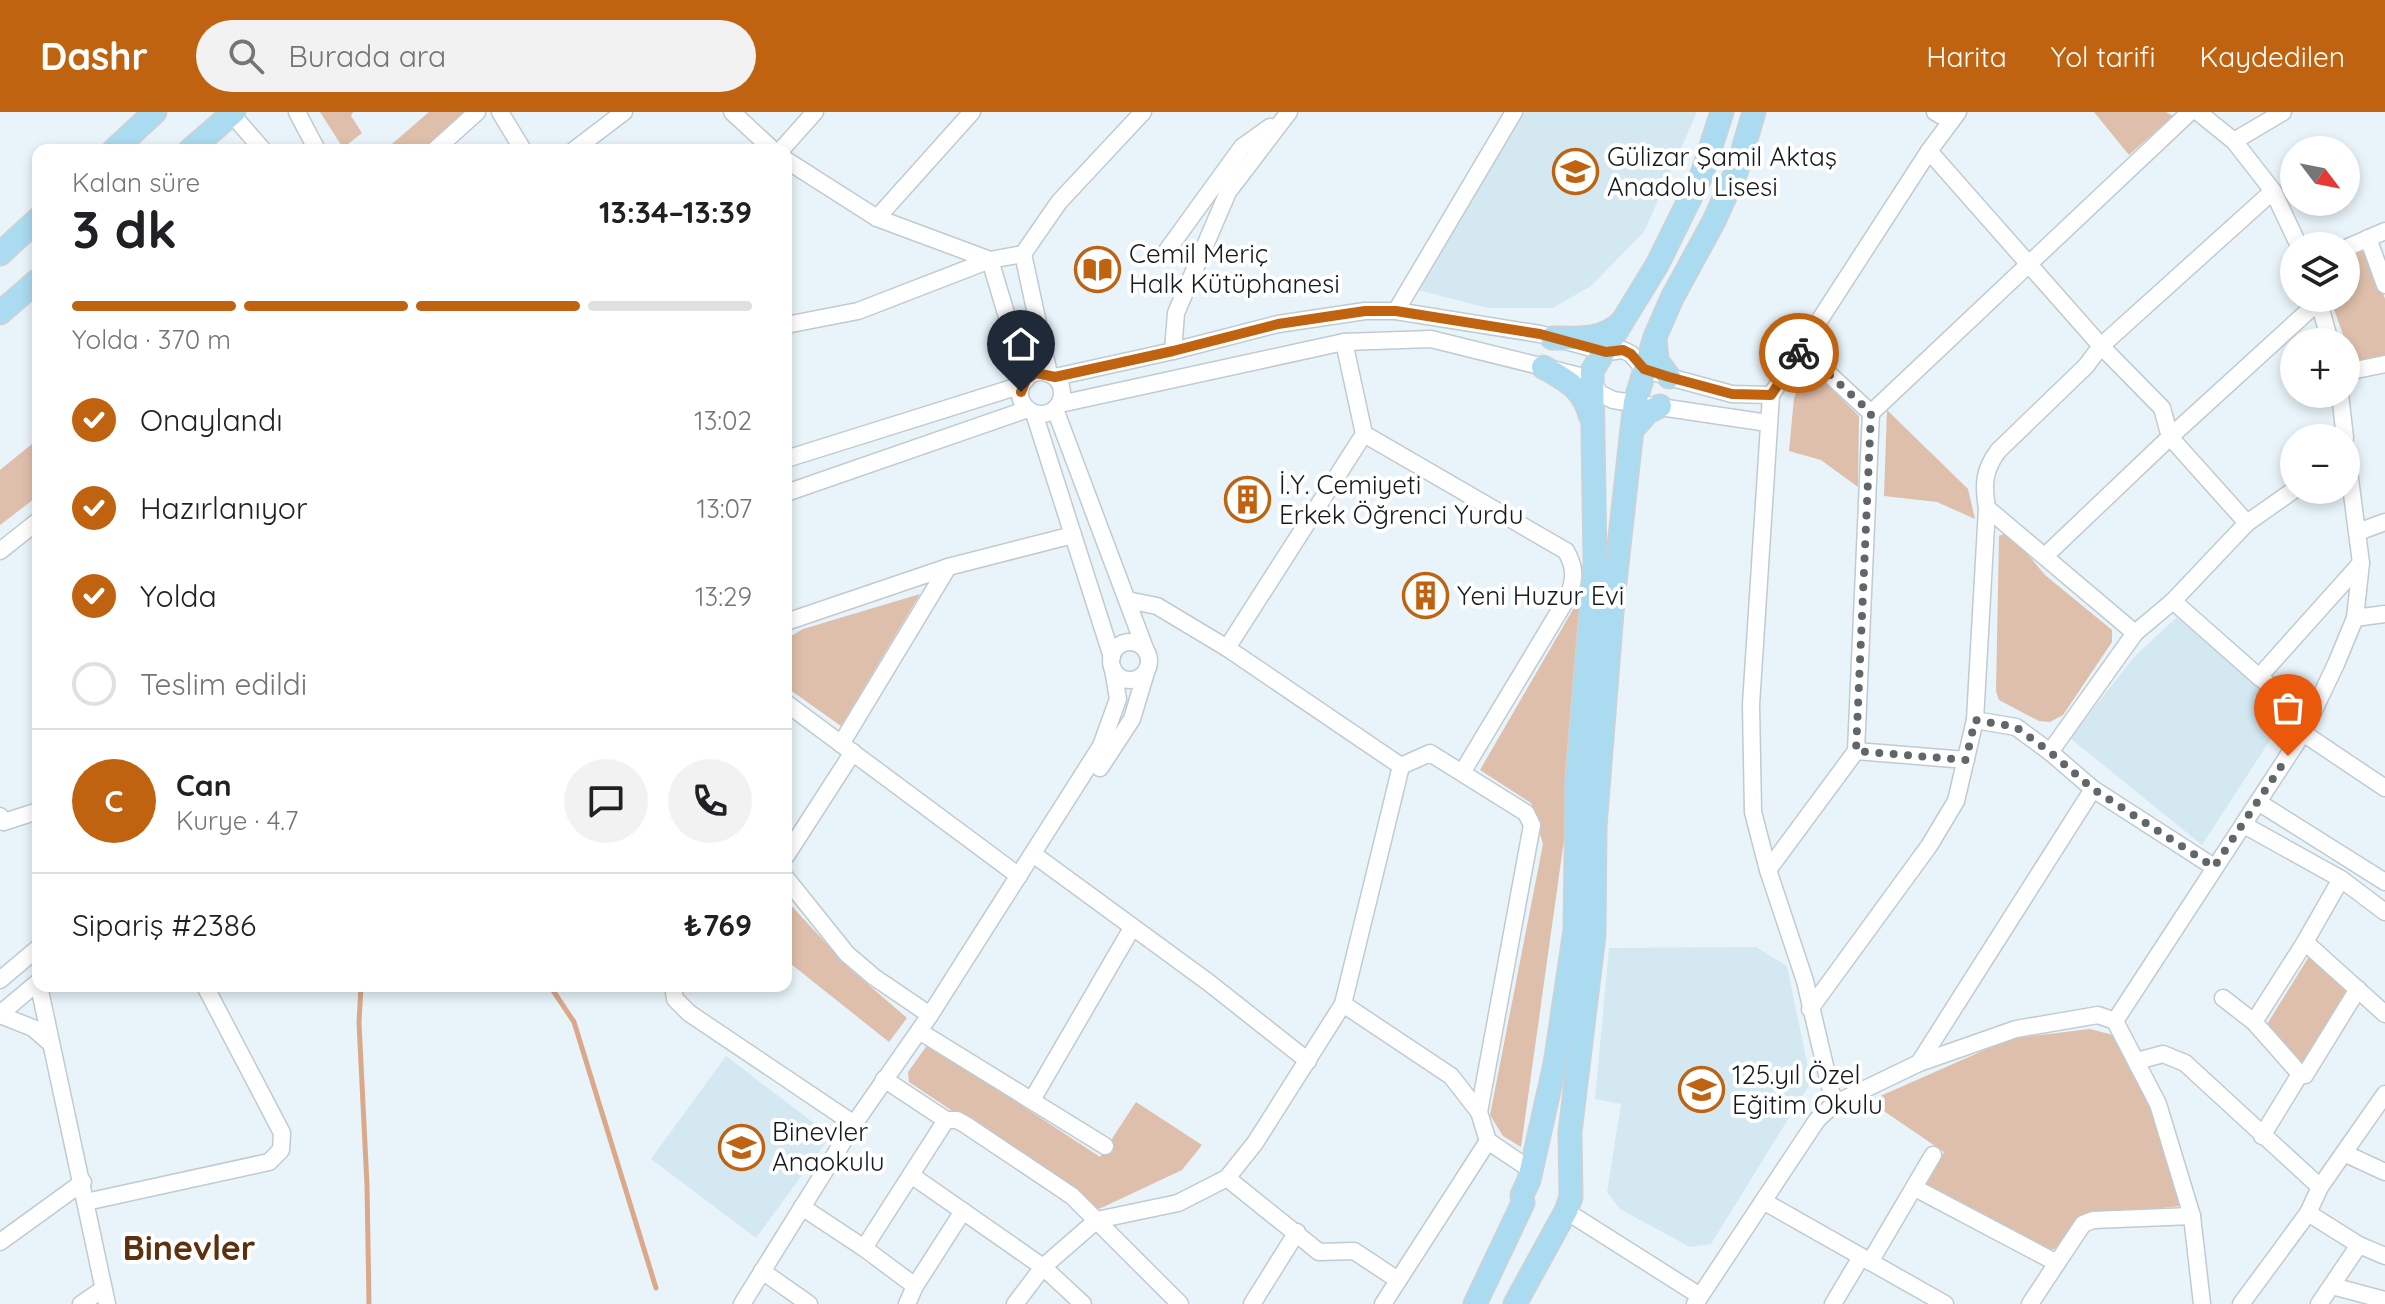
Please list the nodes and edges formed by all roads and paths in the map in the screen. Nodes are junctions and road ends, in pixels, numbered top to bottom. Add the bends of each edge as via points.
1 (155, 112) edge
2 (297, 112) edge
3 (477, 112) edge
4 (500, 112) edge
5 (624, 112) edge
6 (732, 112) edge
7 (815, 112) edge
8 (972, 112) edge
9 (1143, 112) edge
10 (1722, 112) edge
11 (1754, 112) edge
12 (1935, 112) edge
13 (2190, 112) edge
14 (2198, 112) edge
15 (2283, 112) edge
16 (232, 113) edge
17 (1287, 114) edge
18 (1505, 115) edge
19 (1954, 117) edge
20 (2234, 141) junction
21 (120, 144) edge
22 (197, 144) edge
23 (258, 144) edge
24 (314, 144) edge
25 (442, 144) edge
26 (519, 144) edge
27 (582, 144) edge
28 (767, 144) edge
29 (786, 144) edge
30 (1929, 151) junction
31 (792, 171) edge
32 (2273, 191) junction
33 (877, 218) junction
34 (32, 225) edge
35 (2385, 231) edge
36 (2292, 232) edge
37 (2368, 238) junction
38 (2360, 242) edge
39 (0, 254) edge
40 (1023, 254) junction
41 (1163, 256) dead end
42 (990, 260) junction
43 (2029, 263) junction
44 (32, 285) edge
45 (2385, 285) edge
46 (1396, 311) junction
47 (2305, 312) edge
48 (0, 313) edge
49 (1626, 319) junction
50 (792, 324) edge
51 (1655, 337) junction
52 (1552, 338) junction
53 (1344, 342) junction
54 (2101, 346) junction
55 (1802, 349) junction
56 (1173, 351) junction
57 (1606, 352) junction
58 (2385, 364) edge
59 (1543, 367) junction
60 (1644, 369) junction
61 (2360, 369) edge
62 (1052, 375) junction
63 (1669, 377) junction
64 (1592, 379) junction
65 (1024, 382) junction
66 (1771, 395) junction
67 (1635, 402) junction
68 (1057, 406) junction
69 (1660, 406) junction
70 (1031, 411) junction
71 (1871, 413) junction
72 (1768, 423) junction
73 (1593, 425) junction
74 (1632, 430) junction
75 (1364, 434) junction
76 (2170, 437) junction
77 (792, 457) edge
78 (792, 491) edge
79 (2280, 500) edge
80 (2354, 504) edge
81 (1987, 508) junction
82 (2385, 522) edge
83 (2247, 523) junction
84 (32, 526) edge
85 (2358, 532) junction
86 (1073, 535) junction
87 (0, 551) edge
88 (2045, 556) junction
89 (2361, 563) junction
90 (948, 567) junction
91 (1127, 600) junction
92 (2173, 601) junction
93 (2385, 614) edge
94 (2355, 618) junction
95 (792, 620) edge
96 (2135, 633) junction
97 (1227, 648) junction
98 (1146, 651) junction
99 (1112, 663) junction
100 (1147, 669) junction
101 (2259, 677) junction
102 (792, 707) edge
103 (2311, 717) junction
104 (1975, 720) junction
105 (2303, 733) junction
106 (847, 748) junction
107 (1856, 751) junction
108 (2050, 752) junction
109 (1966, 760) junction
110 (1401, 766) junction
111 (1463, 771) junction
112 (2385, 787) edge
113 (2093, 789) junction
114 (2258, 802) junction
115 (32, 813) edge
116 (1, 821) edge
117 (2244, 825) junction
118 (1046, 834) junction
119 (792, 845) edge
120 (1033, 854) junction
121 (2214, 867) junction
122 (1768, 870) junction
123 (1019, 876) junction
124 (2341, 879) junction
125 (2385, 882) edge
126 (792, 885) edge
127 (2385, 912) edge
128 (1132, 928) junction
129 (2305, 942) junction
130 (32, 953) edge
131 (0, 980) edge
132 (1832, 980) junction
133 (1805, 981) junction
134 (32, 989) edge
135 (2358, 989) junction
136 (40, 992) edge
137 (208, 992) edge
138 (674, 992) edge
139 (2223, 998) dead end
140 (1343, 1004) junction
141 (1810, 1009) junction
142 (0, 1014) edge
143 (2385, 1014) edge
144 (930, 1015) junction
145 (2115, 1021) junction
146 (2254, 1022) junction
147 (919, 1031) junction
148 (49, 1042) junction
149 (1308, 1061) junction
150 (2137, 1061) junction
151 (1919, 1063) junction
152 (2300, 1074) junction
153 (884, 1079) junction
154 (2385, 1094) edge
155 (1032, 1100) junction
156 (1834, 1104) junction
157 (1479, 1112) junction
158 (946, 1120) junction
159 (854, 1124) junction
160 (2262, 1136) junction
161 (1488, 1141) junction
162 (1105, 1146) dead end
163 (2346, 1154) junction
164 (1933, 1155) dead end
165 (2385, 1172) edge
166 (911, 1175) junction
167 (1530, 1175) junction
168 (1227, 1178) junction
169 (83, 1182) junction
170 (2320, 1187) junction
171 (1915, 1188) junction
172 (1763, 1201) junction
173 (86, 1202) junction
174 (1523, 1203) junction
175 (1566, 1205) junction
176 (802, 1207) junction
177 (963, 1211) junction
178 (2308, 1213) junction
179 (2192, 1216) junction
180 (1097, 1220) junction
181 (1297, 1232) junction
182 (0, 1242) edge
183 (2359, 1245) junction
184 (864, 1248) junction
185 (2385, 1256) edge
186 (1866, 1260) junction
187 (2057, 1263) junction
188 (1043, 1267) junction
189 (762, 1271) junction
190 (1398, 1280) junction
191 (915, 1286) junction
192 (2332, 1286) junction
193 (105, 1296) edge
194 (1697, 1300) edge
195 (2385, 1300) edge
196 (81, 1304) edge
197 (742, 1304) edge
198 (809, 1304) edge
199 (907, 1304) edge
200 (1015, 1304) edge
201 (1083, 1304) edge
202 (1180, 1304) edge
203 (1252, 1304) edge
204 (1383, 1304) edge
205 (1475, 1304) edge
206 (1515, 1304) edge
207 (1833, 1304) edge
208 (1945, 1304) edge
209 (2030, 1304) edge
210 (2202, 1304) edge
211 (2241, 1304) edge
212 (2319, 1304) edge

1 - 21 main road
2 - 24 street
3 - 25 street
4 - 26 street
5 - 27 street
6 - 28 street
7 - 29 street
8 - 33 street
9 - 40 street via 1059,202
10 - 49 main road via 1702,174
11 - 51 main road via 1737,170
12 - 19 street
13 - 43 street
14 - 20 street
15 - 20 street
16 - 22 main road
16 - 23 street
17 - 41 street via 1242,147
17 - 56 street via 1228,192 1176,313
18 - 46 street
19 - 30 street
20 - 32 street
30 - 43 street
30 - 55 street
31 - 33 street
32 - 36 street
32 - 54 street
33 - 42 street
34 - 39 main road
35 - 37 street
37 - 38 street
37 - 45 street
40 - 42 street
40 - 62 street
42 - 50 street via 858,311
42 - 65 street
43 - 54 street
43 - 71 street
44 - 48 main road
46 - 52 street
46 - 56 street via 1278,324
47 - 76 street
49 - 52 main road via 1611,332 1591,338
49 - 57 main road
51 - 60 main road
51 - 63 main road via 1657,361
52 - 57 street
53 - 59 street via 1431,339
53 - 68 street
53 - 75 street
54 - 76 street via 2162,408
54 - 81 street via 1988,465 1983,484
55 - 66 street
55 - 71 street
56 - 62 street
57 - 60 street via 1623,350
57 - 64 main road via 1595,364
58 - 61 street
59 - 64 street
59 - 73 main road via 1572,383 1586,399
60 - 63 street
60 - 67 main road
62 - 65 street via 1036,373
62 - 68 street via 1062,389
63 - 66 street via 1732,394
64 - 67 street via 1606,398
64 - 73 main road
65 - 70 street via 1021,398
65 - 77 street
66 - 72 street
67 - 69 street
67 - 74 main road
68 - 70 street via 1042,414
68 - 91 street
69 - 72 street
69 - 74 main road
70 - 78 street
70 - 86 street
71 - 107 street
72 - 122 street via 1751,705 1753,812
73 - 167 main road via 1595,561 1577,778 1575,930 1555,1064
74 - 175 main road via 1595,826 1594,935
75 - 97 street
75 - 111 street via 1566,551 1573,564 1569,595
76 - 83 street
76 - 88 street
79 - 83 street
80 - 85 street
81 - 88 street
81 - 104 street
82 - 85 street
83 - 92 street
84 - 87 street
85 - 89 street
86 - 90 street
86 - 99 street
88 - 96 street
89 - 94 street
89 - 101 street
90 - 95 street
90 - 106 street
91 - 97 street via 1157,606
91 - 98 street
92 - 96 street
92 - 101 street
93 - 94 street
94 - 103 street
96 - 108 street
97 - 110 street
98 - 99 street via 1130,642 1118,647
98 - 100 street
99 - 100 street via 1121,678 1133,680
99 - 118 street via 1118,699 1101,746
100 - 118 street via 1132,719 1081,796
101 - 103 street
102 - 106 street
103 - 105 street
104 - 108 street via 2016,727
104 - 109 street
105 - 112 street
105 - 114 street
106 - 119 street
106 - 123 street
107 - 109 street
107 - 122 street
108 - 113 street
109 - 132 street via 1956,801 1929,846
110 - 111 street via 1430,753
110 - 140 street
111 - 157 street via 1526,813 1532,825
113 - 121 street
113 - 151 street
114 - 117 street
114 - 125 street
115 - 116 street
117 - 121 street
117 - 124 street
118 - 120 street
120 - 123 street
120 - 128 street
121 - 145 street
122 - 133 street
123 - 144 street
124 - 127 street
124 - 129 street
126 - 144 street via 847,954
128 - 149 street
128 - 155 street
129 - 135 street
129 - 146 street
130 - 131 street
132 - 133 street
132 - 141 street
133 - 141 street
134 - 142 street
135 - 143 street
135 - 152 street via 2305,1075
136 - 148 street
137 - 173 street via 282,1133 281,1150 269,1162
138 - 159 street via 689,1013
139 - 146 street
140 - 149 street
140 - 157 street via 1451,1076
141 - 156 street
142 - 148 street via 33,1028
144 - 147 street
145 - 150 street
145 - 151 street via 2098,1015 2016,1029
146 - 152 street
147 - 153 street
147 - 155 street
148 - 169 street
149 - 168 street
150 - 160 street via 2163,1054 2185,1063
150 - 179 street via 2158,1104
151 - 156 street
152 - 160 street
153 - 158 street
153 - 159 street
154 - 163 street
155 - 162 street
156 - 172 street via 1817,1120
157 - 161 street
158 - 166 street
158 - 180 street via 966,1125 1072,1196
159 - 176 street
160 - 170 street
161 - 167 street
161 - 190 street
163 - 165 street
163 - 170 street
164 - 171 street
166 - 177 street
166 - 184 street
167 - 174 main road
167 - 175 main road via 1559,1176
168 - 180 street via 1178,1203
168 - 181 street
169 - 173 street
169 - 182 street
170 - 178 street
171 - 186 street
171 - 187 street
172 - 186 street
172 - 194 street
173 - 193 street
174 - 175 main road via 1547,1221
174 - 205 main road
175 - 194 street
175 - 206 main road
176 - 184 street
176 - 189 street
177 - 188 street
177 - 191 street
178 - 183 street
178 - 211 street
179 - 187 street via 2093,1220 2083,1224
179 - 210 street
180 - 188 street
180 - 202 street
181 - 190 street via 1319,1252 1354,1251
181 - 203 street
183 - 185 street
183 - 192 street
184 - 191 street
186 - 207 street
186 - 208 street
187 - 209 street
188 - 200 street
188 - 201 street
189 - 197 street
189 - 198 street
190 - 204 street
191 - 199 street
192 - 195 street
192 - 212 street
193 - 196 street

